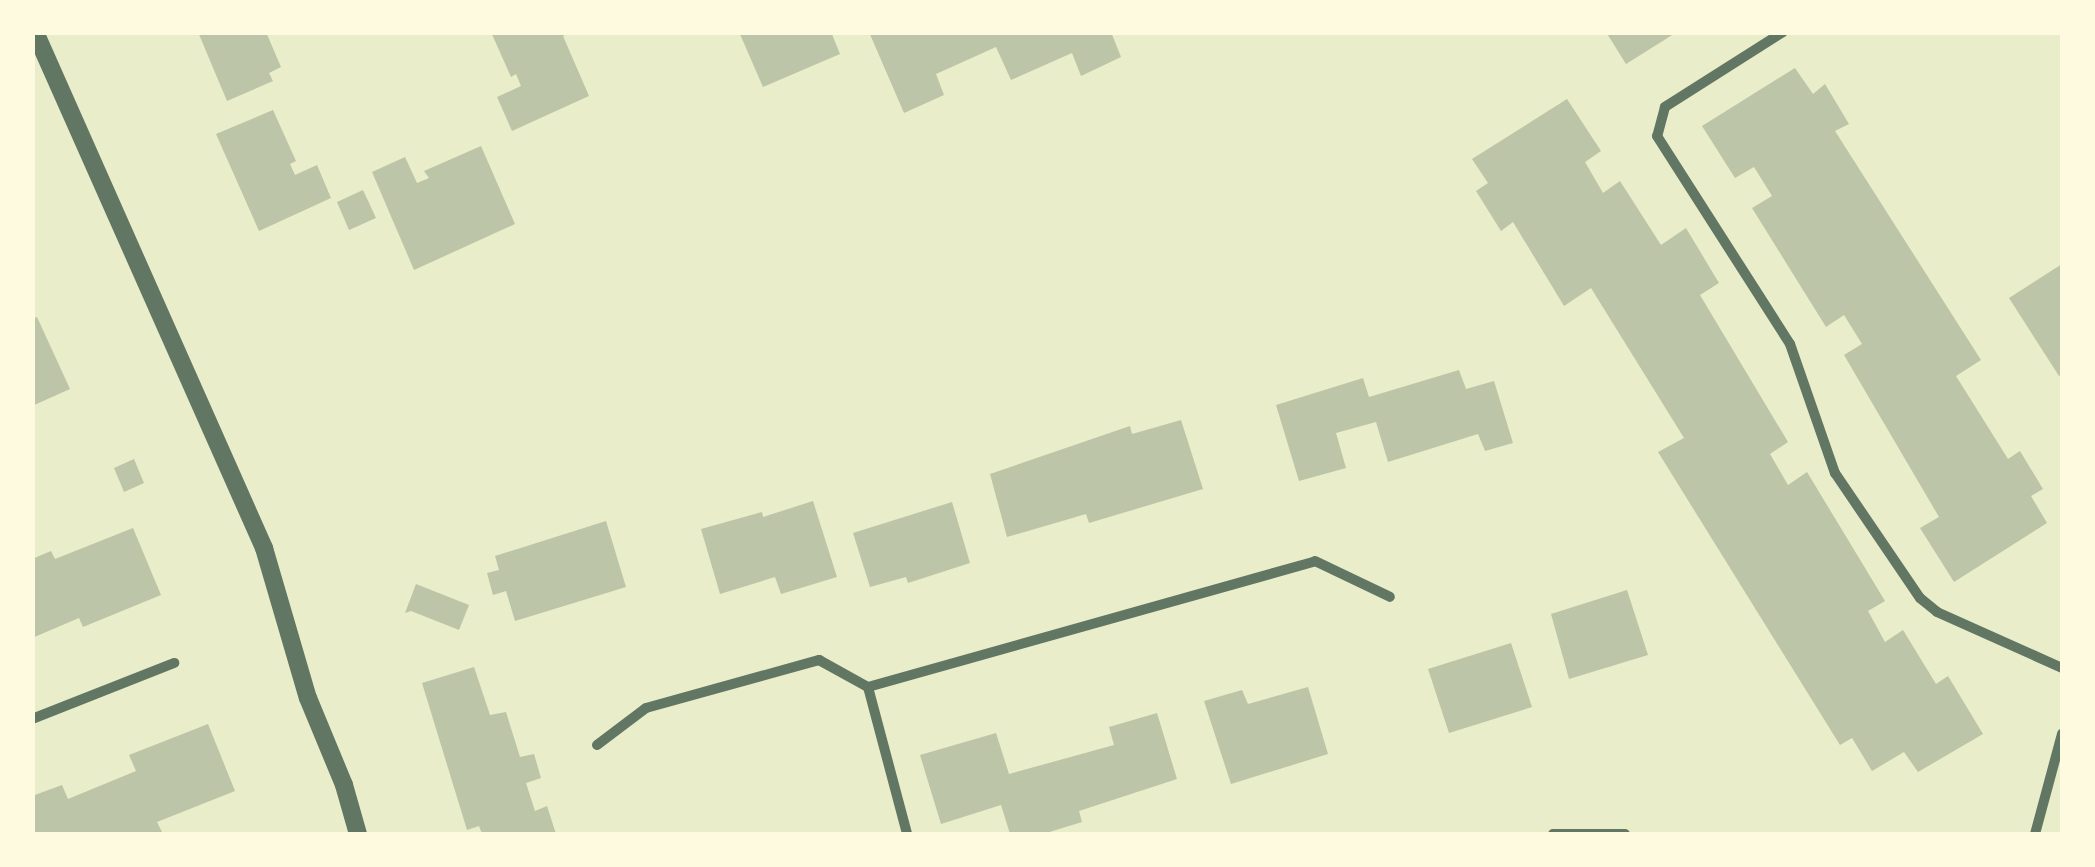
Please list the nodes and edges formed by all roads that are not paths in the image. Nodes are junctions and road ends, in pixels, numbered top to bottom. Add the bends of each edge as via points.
1 (35, 32) edge
2 (1783, 32) edge
3 (1390, 597) dead end
4 (174, 663) dead end
5 (2062, 668) edge
6 (868, 687) junction
7 (32, 719) edge
8 (2062, 734) edge
9 (598, 744) dead end
10 (358, 834) edge
11 (907, 834) edge
12 (1553, 834) edge
13 (1625, 834) edge
14 (2035, 834) edge

1 - 10 street via 264,548 308,698
2 - 5 street via 1665,107 1656,136 1790,344 1835,473 1920,598
3 - 6 street via 1315,562
4 - 7 street
6 - 9 street via 819,660 646,708
6 - 11 street
8 - 14 street
12 - 13 street

